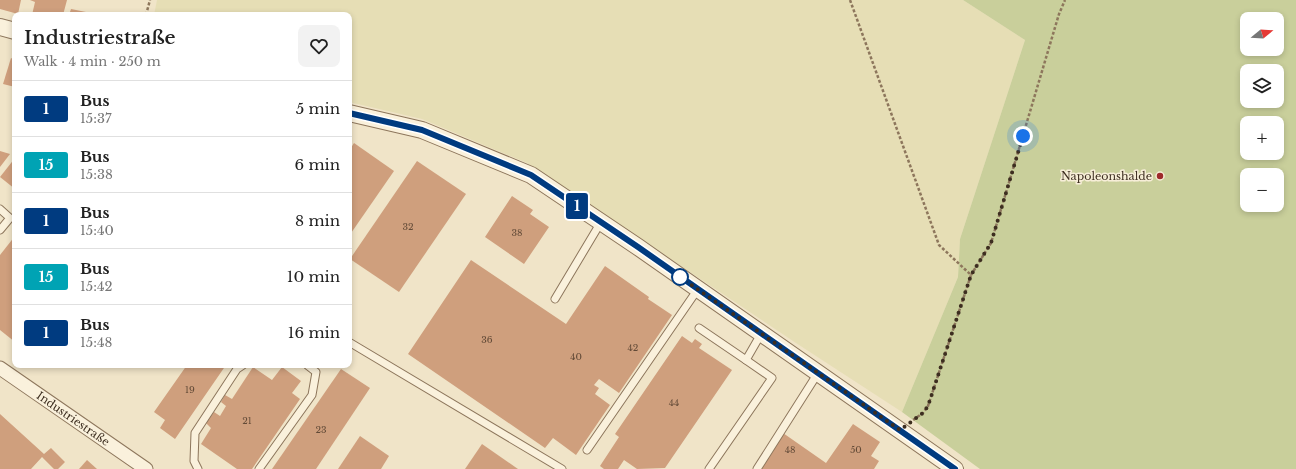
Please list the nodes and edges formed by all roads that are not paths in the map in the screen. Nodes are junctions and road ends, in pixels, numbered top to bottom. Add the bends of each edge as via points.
1 (0, 27) edge
2 (12, 30) edge
3 (352, 114) edge
4 (0, 209) edge
5 (601, 222) junction
6 (0, 230) edge
7 (698, 290) junction
8 (555, 299) dead end
9 (699, 328) dead end
10 (761, 334) junction
11 (352, 344) edge
12 (746, 360) junction
13 (0, 368) edge
14 (238, 368) edge
15 (311, 368) edge
16 (818, 374) junction
17 (587, 450) dead end
18 (952, 468) edge
19 (146, 469) edge
20 (198, 469) edge
21 (259, 469) edge
22 (562, 469) edge
23 (710, 469) edge
24 (757, 469) edge

1 - 2 street
3 - 5 street via 422,130 531,175
4 - 6 lane via 10,218
5 - 7 street
5 - 8 lane
7 - 10 street
7 - 17 lane
9 - 12 lane
10 - 12 lane
10 - 16 street
11 - 22 lane
12 - 23 lane via 772,378
13 - 19 street, Industriestraße
14 - 20 lane via 195,433 194,461
15 - 21 lane via 316,372 312,395
16 - 18 street
16 - 24 lane

